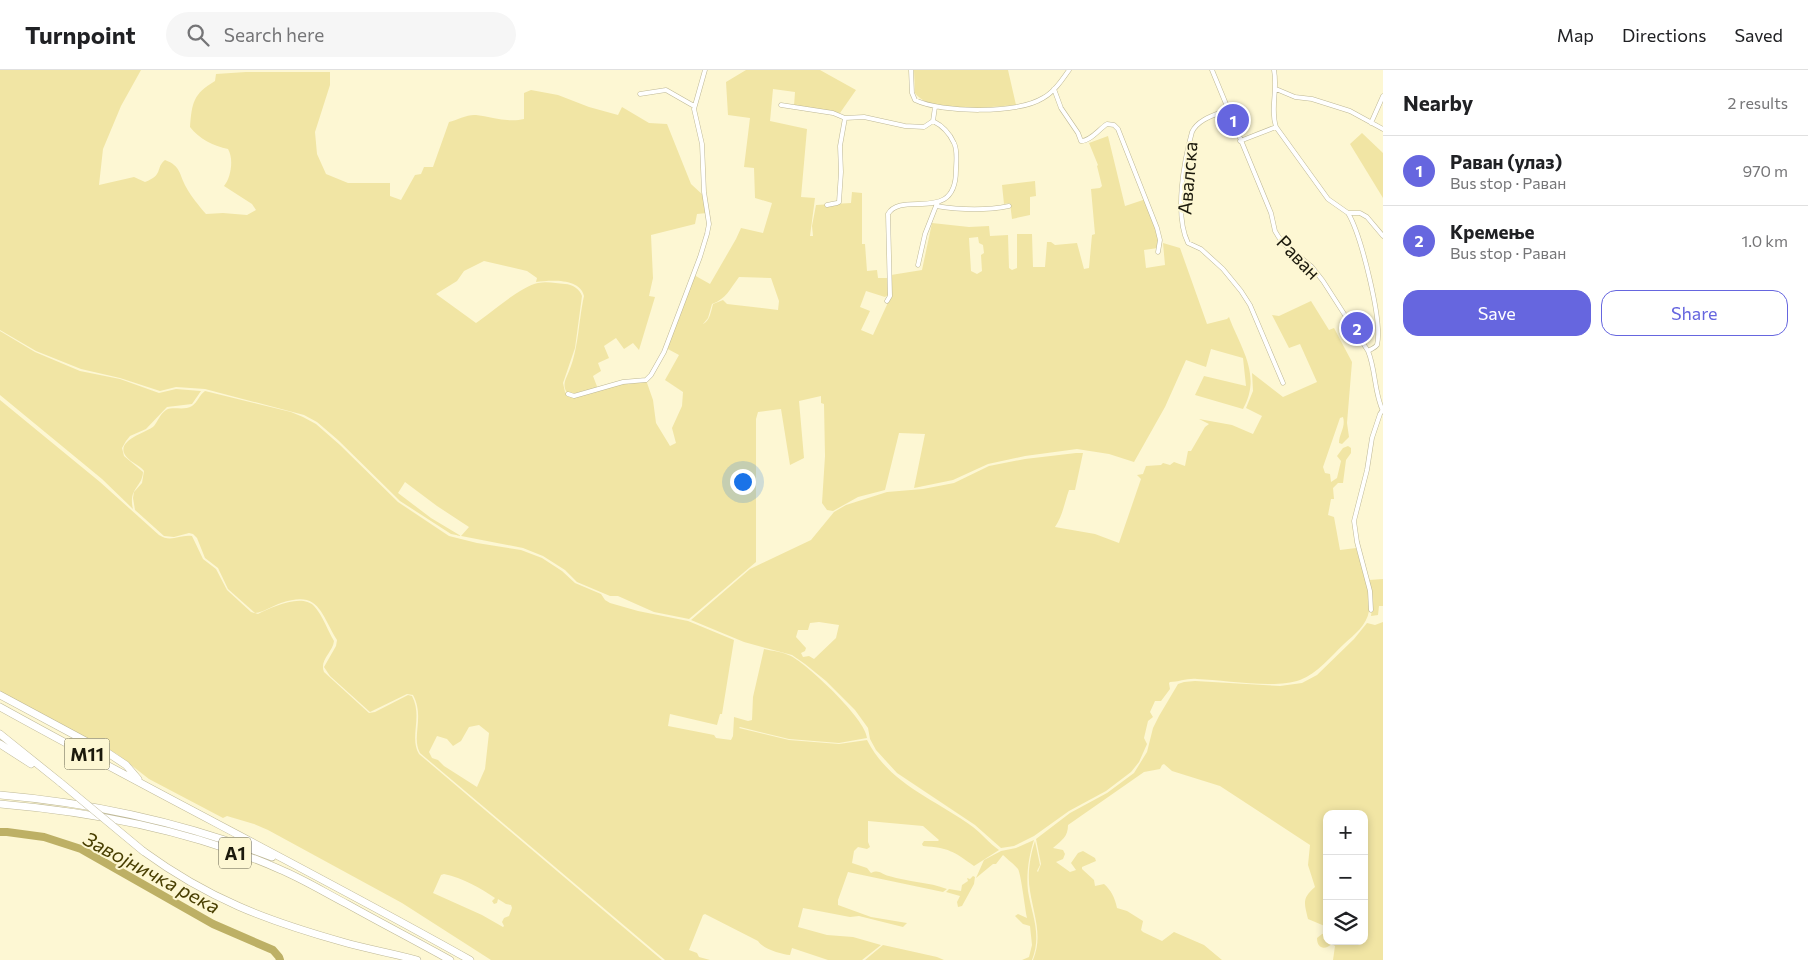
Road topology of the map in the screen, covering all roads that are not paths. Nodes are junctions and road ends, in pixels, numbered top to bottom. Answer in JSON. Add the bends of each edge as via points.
{"nodes":[{"id":1,"x":705,"y":70,"type":"edge"},
{"id":2,"x":911,"y":70,"type":"edge"},
{"id":3,"x":1069,"y":70,"type":"edge"},
{"id":4,"x":1212,"y":70,"type":"edge"},
{"id":5,"x":1274,"y":70,"type":"edge"},
{"id":6,"x":1054,"y":89,"type":"junction"},
{"id":7,"x":1276,"y":90,"type":"junction"},
{"id":8,"x":640,"y":94,"type":"dead end"},
{"id":9,"x":1383,"y":96,"type":"edge"},
{"id":10,"x":781,"y":105,"type":"dead end"},
{"id":11,"x":694,"y":106,"type":"junction"},
{"id":12,"x":935,"y":107,"type":"junction"},
{"id":13,"x":1378,"y":108,"type":"junction"},
{"id":14,"x":1227,"y":110,"type":"junction"},
{"id":15,"x":1383,"y":110,"type":"edge"},
{"id":16,"x":846,"y":118,"type":"junction"},
{"id":17,"x":934,"y":122,"type":"junction"},
{"id":18,"x":1371,"y":123,"type":"junction"},
{"id":19,"x":1276,"y":127,"type":"junction"},
{"id":20,"x":1383,"y":129,"type":"edge"},
{"id":21,"x":1240,"y":141,"type":"junction"},
{"id":22,"x":937,"y":204,"type":"junction"},
{"id":23,"x":827,"y":205,"type":"dead end"},
{"id":24,"x":1009,"y":206,"type":"dead end"},
{"id":25,"x":1348,"y":213,"type":"junction"},
{"id":26,"x":1383,"y":236,"type":"edge"},
{"id":27,"x":1158,"y":252,"type":"dead end"},
{"id":28,"x":918,"y":266,"type":"dead end"},
{"id":29,"x":887,"y":301,"type":"dead end"},
{"id":30,"x":1368,"y":351,"type":"junction"},
{"id":31,"x":1283,"y":383,"type":"dead end"},
{"id":32,"x":568,"y":394,"type":"dead end"},
{"id":33,"x":1383,"y":411,"type":"edge"},
{"id":34,"x":1371,"y":610,"type":"dead end"},
{"id":35,"x":0,"y":695,"type":"edge"},
{"id":36,"x":0,"y":707,"type":"edge"},
{"id":37,"x":0,"y":734,"type":"edge"},
{"id":38,"x":0,"y":744,"type":"edge"},
{"id":39,"x":50,"y":774,"type":"junction"},
{"id":40,"x":142,"y":783,"type":"junction"},
{"id":41,"x":0,"y":795,"type":"edge"},
{"id":42,"x":0,"y":804,"type":"edge"},
{"id":43,"x":297,"y":867,"type":"junction"},
{"id":44,"x":417,"y":960,"type":"edge"},
{"id":45,"x":450,"y":960,"type":"edge"},
{"id":46,"x":470,"y":960,"type":"edge"}],
"edges":[{"from":1,"to":11,"type":"street"},
{"from":2,"to":12,"type":"street","via":[[913,98]]},
{"from":3,"to":6,"type":"street"},
{"from":4,"to":14,"type":"street","name":"Раван"},
{"from":5,"to":7,"type":"street"},
{"from":6,"to":12,"type":"street","via":[[1043,98],[1017,107],[985,110]]},
{"from":6,"to":27,"type":"street","via":[[1061,108],[1081,141],[1106,124],[1118,129],[1157,228]]},
{"from":7,"to":18,"type":"street","via":[[1328,103]]},
{"from":7,"to":19,"type":"street","via":[[1272,115]]},
{"from":8,"to":11,"type":"street","via":[[666,90]]},
{"from":9,"to":13,"type":"street"},
{"from":10,"to":16,"type":"street"},
{"from":11,"to":32,"type":"street","via":[[702,144],[709,224],[706,241],[664,352],[646,380],[623,382],[574,396]]},
{"from":12,"to":17,"type":"street"},
{"from":13,"to":15,"type":"street"},
{"from":13,"to":18,"type":"street"},
{"from":14,"to":21,"type":"street","name":"Раван"},
{"from":14,"to":31,"type":"street","name":"Авалска","via":[[1200,122],[1192,132],[1183,181],[1185,238],[1223,269],[1242,290]]},
{"from":16,"to":17,"type":"street","via":[[864,117],[924,127]]},
{"from":16,"to":23,"type":"street","via":[[840,146],[839,202]]},
{"from":17,"to":22,"type":"street","via":[[946,131],[956,153],[954,187]]},
{"from":18,"to":20,"type":"street"},
{"from":19,"to":21,"type":"street"},
{"from":19,"to":25,"type":"street","via":[[1328,199]]},
{"from":21,"to":30,"type":"street","name":"Раван","via":[[1271,213],[1275,231],[1283,243],[1324,281]]},
{"from":22,"to":24,"type":"street","via":[[957,210]]},
{"from":22,"to":28,"type":"street","via":[[925,234]]},
{"from":22,"to":29,"type":"street","via":[[896,207],[888,214],[890,296]]},
{"from":25,"to":26,"type":"street","via":[[1367,217]]},
{"from":25,"to":30,"type":"street","via":[[1360,236],[1380,308],[1379,340],[1377,346]]},
{"from":30,"to":33,"type":"street","name":"Раван"},
{"from":33,"to":34,"type":"street","name":"Раван","via":[[1372,438],[1354,521],[1370,590]]},
{"from":35,"to":40,"type":"highway","via":[[108,753],[126,765]]},
{"from":36,"to":40,"type":"highway","number":"M11"},
{"from":37,"to":39,"type":"highway","number":"M11"},
{"from":38,"to":39,"type":"highway"},
{"from":39,"to":44,"type":"highway","bridge":true,"via":[[143,851],[183,879],[236,907],[304,931]]},
{"from":40,"to":43,"type":"highway"},
{"from":41,"to":43,"type":"highway","number":"A1","via":[[76,804],[148,819],[219,838]]},
{"from":42,"to":45,"type":"highway","number":"A1","via":[[117,820],[245,856],[301,880]]},
{"from":43,"to":46,"type":"highway","number":"A1"}]}
